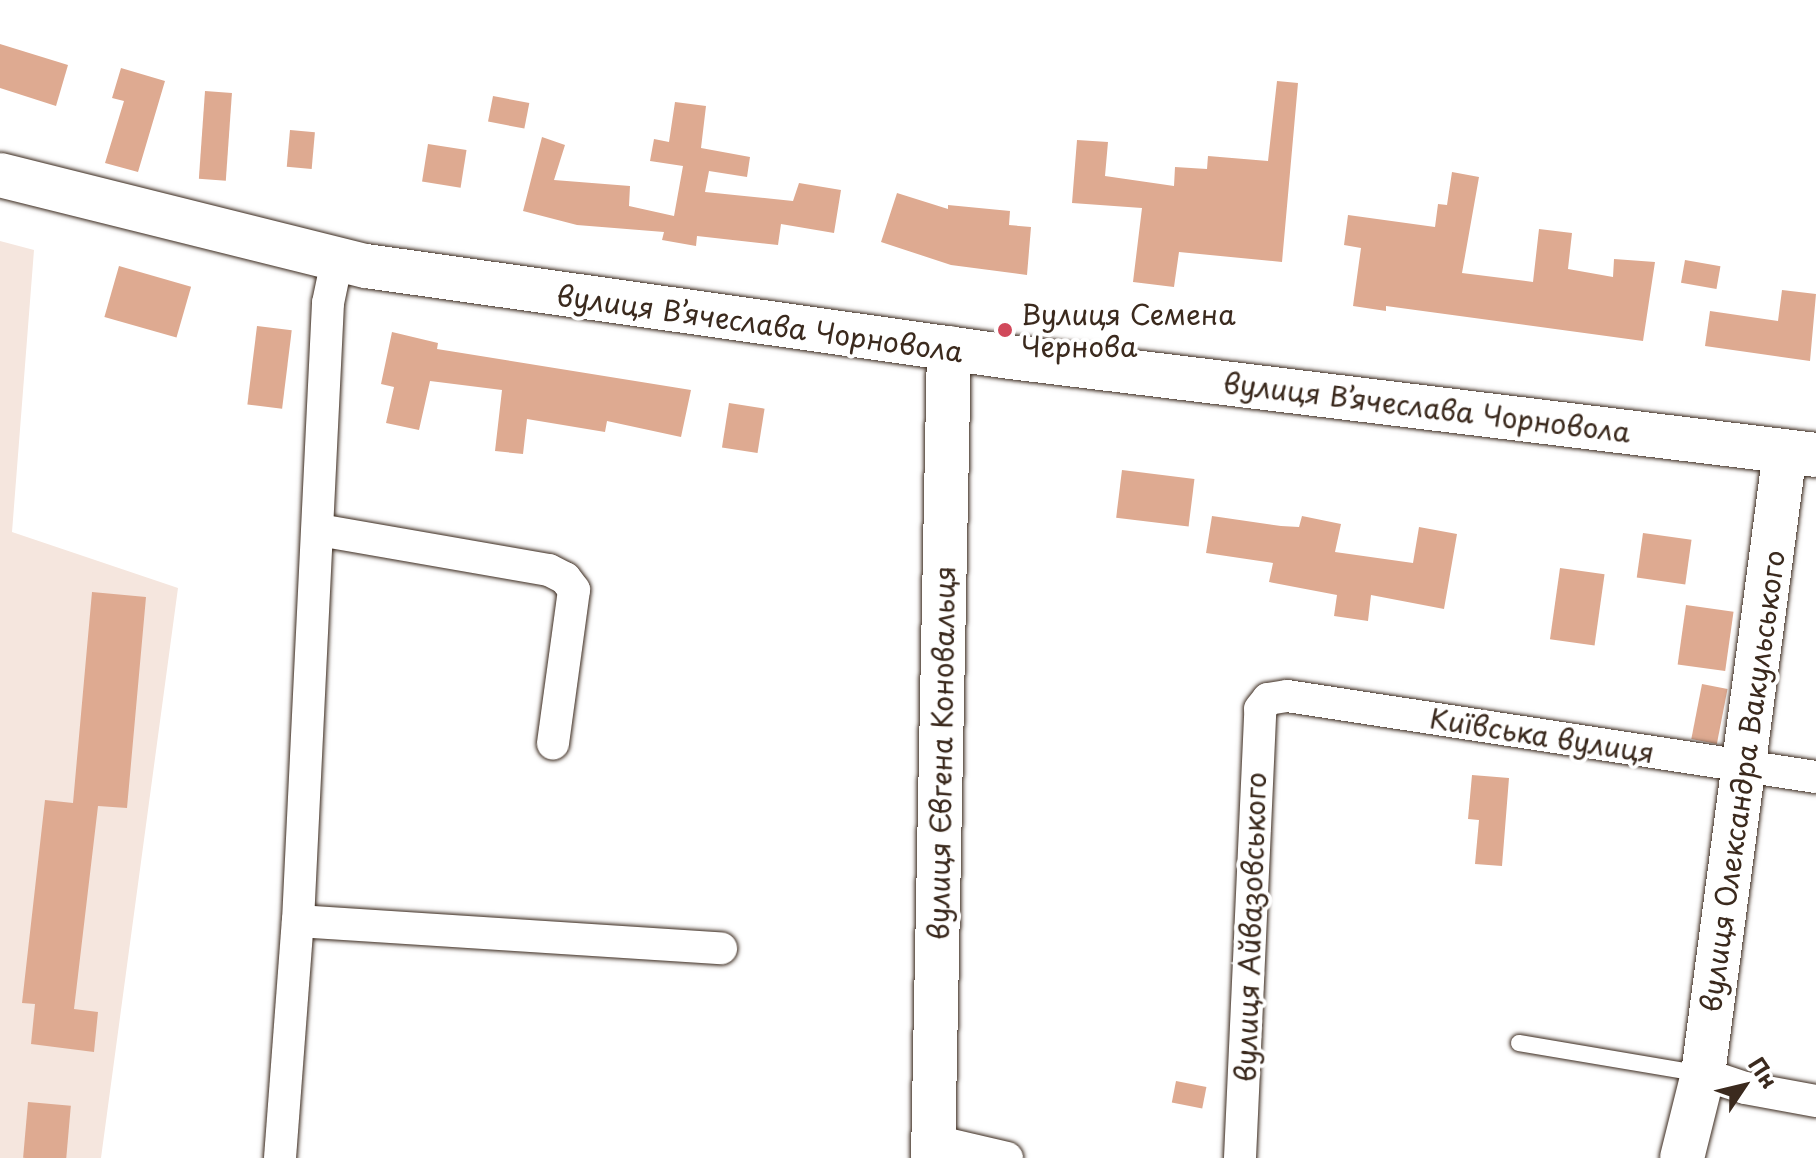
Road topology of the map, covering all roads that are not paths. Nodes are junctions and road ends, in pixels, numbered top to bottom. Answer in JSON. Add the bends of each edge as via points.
{"nodes":[{"id":1,"x":0,"y":175,"type":"edge"},
{"id":2,"x":337,"y":260,"type":"junction"},
{"id":3,"x":949,"y":348,"type":"junction"},
{"id":4,"x":1801,"y":453,"type":"edge"},
{"id":5,"x":319,"y":530,"type":"junction"},
{"id":6,"x":1268,"y":699,"type":"joint"},
{"id":7,"x":553,"y":744,"type":"dead end"},
{"id":8,"x":1746,"y":766,"type":"junction"},
{"id":9,"x":1816,"y":777,"type":"edge"},
{"id":10,"x":298,"y":921,"type":"junction"},
{"id":11,"x":721,"y":948,"type":"dead end"},
{"id":12,"x":1519,"y":1043,"type":"dead end"},
{"id":13,"x":1703,"y":1074,"type":"junction"},
{"id":14,"x":1816,"y":1101,"type":"edge"},
{"id":15,"x":934,"y":1150,"type":"edge"},
{"id":16,"x":280,"y":1158,"type":"edge"},
{"id":17,"x":1007,"y":1158,"type":"edge"},
{"id":18,"x":1240,"y":1158,"type":"edge"},
{"id":19,"x":1682,"y":1158,"type":"edge"}],
"edges":[{"from":1,"to":2,"type":"street","name":"вулиця Вʼячеслава Чорновола"},
{"from":2,"to":3,"type":"street","name":"вулиця Вʼячеслава Чорновола"},
{"from":2,"to":5,"type":"street","via":[[328,303]]},
{"from":3,"to":4,"type":"street","name":"вулиця Вʼячеслава Чорновола"},
{"from":3,"to":15,"type":"street","name":"вулиця Євгена Коновальця"},
{"from":4,"to":8,"type":"street","name":"вулиця Олександра Вакульського"},
{"from":5,"to":7,"type":"street","via":[[565,578],[574,590]]},
{"from":5,"to":10,"type":"street"},
{"from":6,"to":8,"type":"street","name":"Київська вулиця","via":[[1287,696]]},
{"from":6,"to":18,"type":"street","name":"вулиця Айвазовського","via":[[1260,709]]},
{"from":8,"to":9,"type":"street","name":"Київська вулиця"},
{"from":8,"to":13,"type":"street","name":"вулиця Олександра Вакульського"},
{"from":10,"to":11,"type":"street"},
{"from":10,"to":16,"type":"street"},
{"from":12,"to":13,"type":"lane"},
{"from":13,"to":14,"type":"street"},
{"from":13,"to":19,"type":"street","name":"вулиця Олександра Вакульського"},
{"from":15,"to":17,"type":"street"}]}
